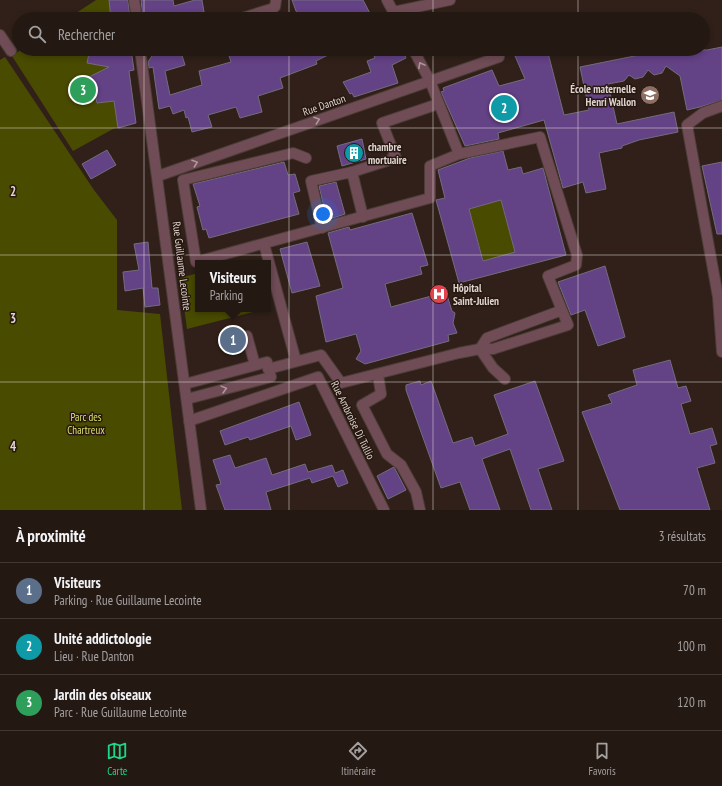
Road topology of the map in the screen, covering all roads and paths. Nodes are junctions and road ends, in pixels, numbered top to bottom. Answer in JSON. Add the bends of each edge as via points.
{"nodes":[{"id":1,"x":134,"y":0,"type":"edge"},
{"id":2,"x":276,"y":0,"type":"edge"},
{"id":3,"x":387,"y":0,"type":"edge"},
{"id":4,"x":450,"y":0,"type":"edge"},
{"id":5,"x":136,"y":12,"type":"edge"},
{"id":6,"x":264,"y":12,"type":"edge"},
{"id":7,"x":393,"y":12,"type":"edge"},
{"id":8,"x":406,"y":12,"type":"edge"},
{"id":9,"x":0,"y":35,"type":"edge"},
{"id":10,"x":11,"y":50,"type":"dead end"},
{"id":11,"x":141,"y":56,"type":"edge"},
{"id":12,"x":417,"y":56,"type":"edge"},
{"id":13,"x":499,"y":57,"type":"dead end"},
{"id":14,"x":430,"y":81,"type":"junction"},
{"id":15,"x":438,"y":104,"type":"junction"},
{"id":16,"x":722,"y":106,"type":"edge"},
{"id":17,"x":459,"y":154,"type":"junction"},
{"id":18,"x":306,"y":158,"type":"dead end"},
{"id":19,"x":352,"y":172,"type":"junction"},
{"id":20,"x":158,"y":176,"type":"junction"},
{"id":21,"x":363,"y":217,"type":"junction"},
{"id":22,"x":322,"y":228,"type":"junction"},
{"id":23,"x":264,"y":244,"type":"junction"},
{"id":24,"x":196,"y":260,"type":"edge"},
{"id":25,"x":204,"y":260,"type":"edge"},
{"id":26,"x":268,"y":260,"type":"edge"},
{"id":27,"x":271,"y":270,"type":"edge"},
{"id":28,"x":557,"y":312,"type":"dead end"},
{"id":29,"x":247,"y":336,"type":"dead end"},
{"id":30,"x":480,"y":349,"type":"junction"},
{"id":31,"x":722,"y":352,"type":"edge"},
{"id":32,"x":296,"y":361,"type":"junction"},
{"id":33,"x":254,"y":365,"type":"junction"},
{"id":34,"x":268,"y":368,"type":"junction"},
{"id":35,"x":378,"y":374,"type":"junction"},
{"id":36,"x":505,"y":379,"type":"dead end"},
{"id":37,"x":185,"y":384,"type":"junction"},
{"id":38,"x":187,"y":399,"type":"junction"},
{"id":39,"x":190,"y":421,"type":"junction"},
{"id":40,"x":201,"y":510,"type":"edge"},
{"id":41,"x":384,"y":510,"type":"edge"},
{"id":42,"x":420,"y":510,"type":"edge"}],
"edges":[{"from":1,"to":5,"type":"street"},
{"from":2,"to":6,"type":"street","via":[[275,7]]},
{"from":3,"to":7,"type":"street"},
{"from":4,"to":8,"type":"street"},
{"from":9,"to":10,"type":"street"},
{"from":11,"to":20,"type":"street","name":"Rue Guillaume Lecointe"},
{"from":14,"to":12,"type":"street","one_way":true},
{"from":13,"to":14,"type":"street","name":"Rue Danton"},
{"from":14,"to":15,"type":"street"},
{"from":20,"to":14,"type":"street","name":"Rue Danton","one_way":true},
{"from":15,"to":17,"type":"street"},
{"from":15,"to":19,"type":"street","via":[[382,123],[396,158]]},
{"from":16,"to":31,"type":"street","via":[[703,113],[686,125],[718,298]]},
{"from":17,"to":21,"type":"street","via":[[430,166],[430,198]]},
{"from":17,"to":30,"type":"street","via":[[540,137],[577,255],[576,265],[548,276],[568,325],[493,349]]},
{"from":18,"to":24,"type":"street","via":[[293,153],[183,180]]},
{"from":19,"to":21,"type":"street"},
{"from":19,"to":22,"type":"street","via":[[311,181]]},
{"from":20,"to":37,"type":"street","name":"Rue Guillaume Lecointe"},
{"from":21,"to":22,"type":"street"},
{"from":22,"to":23,"type":"street"},
{"from":23,"to":25,"type":"street"},
{"from":23,"to":26,"type":"street"},
{"from":27,"to":32,"type":"street"},
{"from":28,"to":30,"type":"street","via":[[487,338]]},
{"from":29,"to":33,"type":"street"},
{"from":30,"to":35,"type":"street"},
{"from":30,"to":36,"type":"street","via":[[493,368]]},
{"from":32,"to":34,"type":"street"},
{"from":32,"to":35,"type":"street","via":[[321,355],[341,384]]},
{"from":33,"to":34,"type":"street","via":[[267,362]]},
{"from":33,"to":37,"type":"street"},
{"from":38,"to":34,"type":"street","one_way":true,"via":[[271,377]]},
{"from":35,"to":42,"type":"street","via":[[381,394],[362,405],[387,454],[401,465],[416,492]]},
{"from":37,"to":38,"type":"street","name":"Rue Guillaume Lecointe"},
{"from":38,"to":39,"type":"street","name":"Rue Guillaume Lecointe"},
{"from":39,"to":40,"type":"street","name":"Rue Guillaume Lecointe"},
{"from":39,"to":41,"type":"street","name":"Rue Ambroise Di Tullio","via":[[318,377]]}]}
